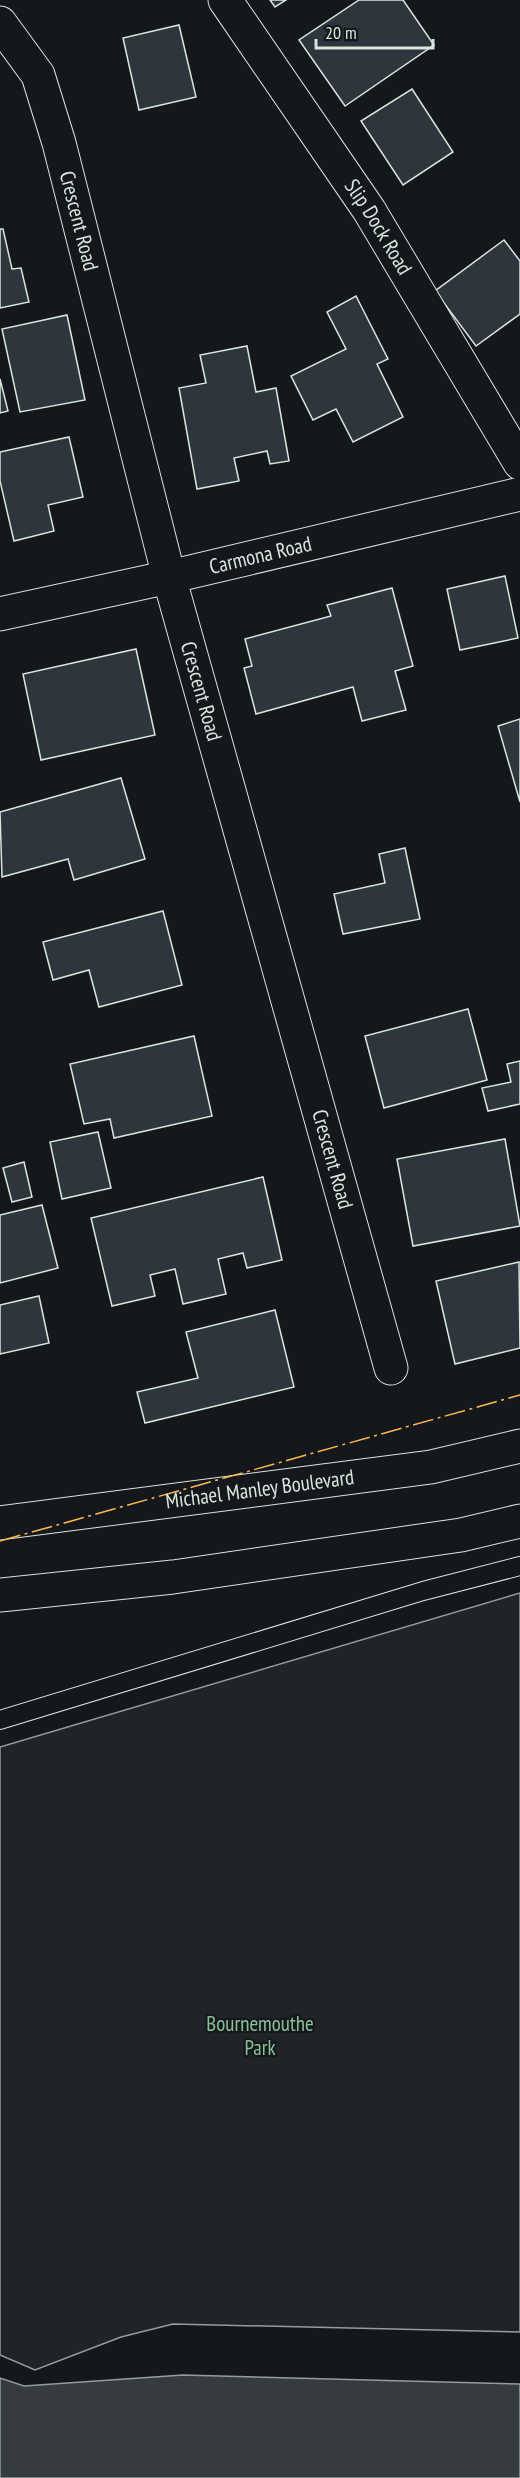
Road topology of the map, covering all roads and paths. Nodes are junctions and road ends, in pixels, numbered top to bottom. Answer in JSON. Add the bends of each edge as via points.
{"nodes":[{"id":1,"x":225,"y":0,"type":"edge"},
{"id":2,"x":0,"y":23,"type":"edge"},
{"id":3,"x":520,"y":463,"type":"edge"},
{"id":4,"x":520,"y":494,"type":"edge"},
{"id":5,"x":169,"y":577,"type":"junction"},
{"id":6,"x":0,"y":614,"type":"edge"},
{"id":7,"x":391,"y":1368,"type":"dead end"},
{"id":8,"x":520,"y":1446,"type":"edge"},
{"id":9,"x":520,"y":1521,"type":"edge"},
{"id":10,"x":0,"y":1523,"type":"edge"},
{"id":11,"x":520,"y":1566,"type":"edge"},
{"id":12,"x":0,"y":1594,"type":"edge"},
{"id":13,"x":0,"y":1720,"type":"edge"}],
"edges":[{"from":1,"to":3,"type":"main road","name":"Slip Dock Road","via":[[369,210]]},
{"from":2,"to":5,"type":"main road","name":"Crescent Road","via":[[38,75],[59,143]]},
{"from":4,"to":5,"type":"main road","name":"Carmona Road"},
{"from":5,"to":6,"type":"main road","name":"Carmona Road"},
{"from":5,"to":7,"type":"main road","name":"Crescent Road"},
{"from":8,"to":10,"type":"main road","name":"Michael Manley Boulevard","via":[[431,1467]]},
{"from":9,"to":12,"type":"main road","via":[[461,1535],[173,1577]]},
{"from":11,"to":13,"type":"lane","via":[[423,1591]]}]}
